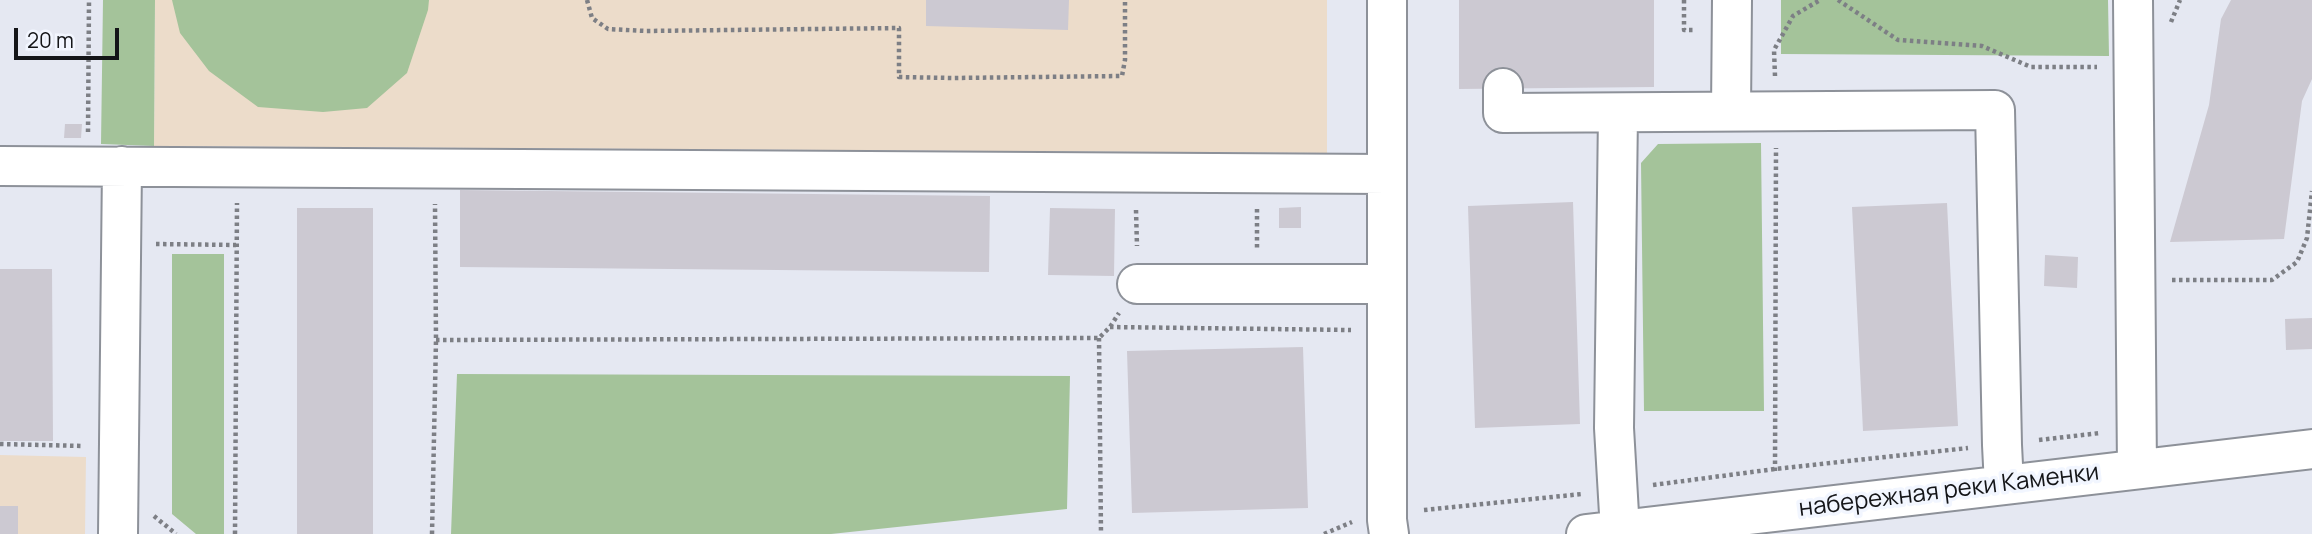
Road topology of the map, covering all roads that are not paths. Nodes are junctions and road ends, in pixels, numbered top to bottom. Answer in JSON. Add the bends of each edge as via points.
{"nodes":[{"id":1,"x":1387,"y":0,"type":"edge"},
{"id":2,"x":1732,"y":0,"type":"edge"},
{"id":3,"x":2133,"y":0,"type":"edge"},
{"id":4,"x":1503,"y":88,"type":"dead end"},
{"id":5,"x":1731,"y":111,"type":"junction"},
{"id":6,"x":1618,"y":113,"type":"junction"},
{"id":7,"x":0,"y":166,"type":"edge"},
{"id":8,"x":105,"y":167,"type":"junction"},
{"id":9,"x":1387,"y":174,"type":"junction"},
{"id":10,"x":1137,"y":284,"type":"road end"},
{"id":11,"x":1387,"y":284,"type":"junction"},
{"id":12,"x":2312,"y":449,"type":"edge"},
{"id":13,"x":2137,"y":469,"type":"junction"},
{"id":14,"x":2004,"y":485,"type":"junction"},
{"id":15,"x":1401,"y":523,"type":"edge"},
{"id":16,"x":1603,"y":532,"type":"edge"},
{"id":17,"x":118,"y":534,"type":"edge"}],
"edges":[{"from":1,"to":9,"type":"street"},
{"from":2,"to":5,"type":"street"},
{"from":3,"to":13,"type":"street"},
{"from":4,"to":6,"type":"street","via":[[1503,113]]},
{"from":5,"to":6,"type":"street"},
{"from":5,"to":14,"type":"street","via":[[1995,110]]},
{"from":6,"to":16,"type":"street","via":[[1616,490]]},
{"from":7,"to":8,"type":"street"},
{"from":8,"to":9,"type":"street"},
{"from":8,"to":17,"type":"street","via":[[121,244]]},
{"from":9,"to":11,"type":"street"},
{"from":10,"to":11,"type":"street"},
{"from":11,"to":15,"type":"street","via":[[1388,520]]},
{"from":12,"to":13,"type":"street","name":"набережная реки Каменки"},
{"from":13,"to":14,"type":"street","name":"набережная реки Каменки"},
{"from":14,"to":16,"type":"street","name":"набережная реки Каменки"}]}
